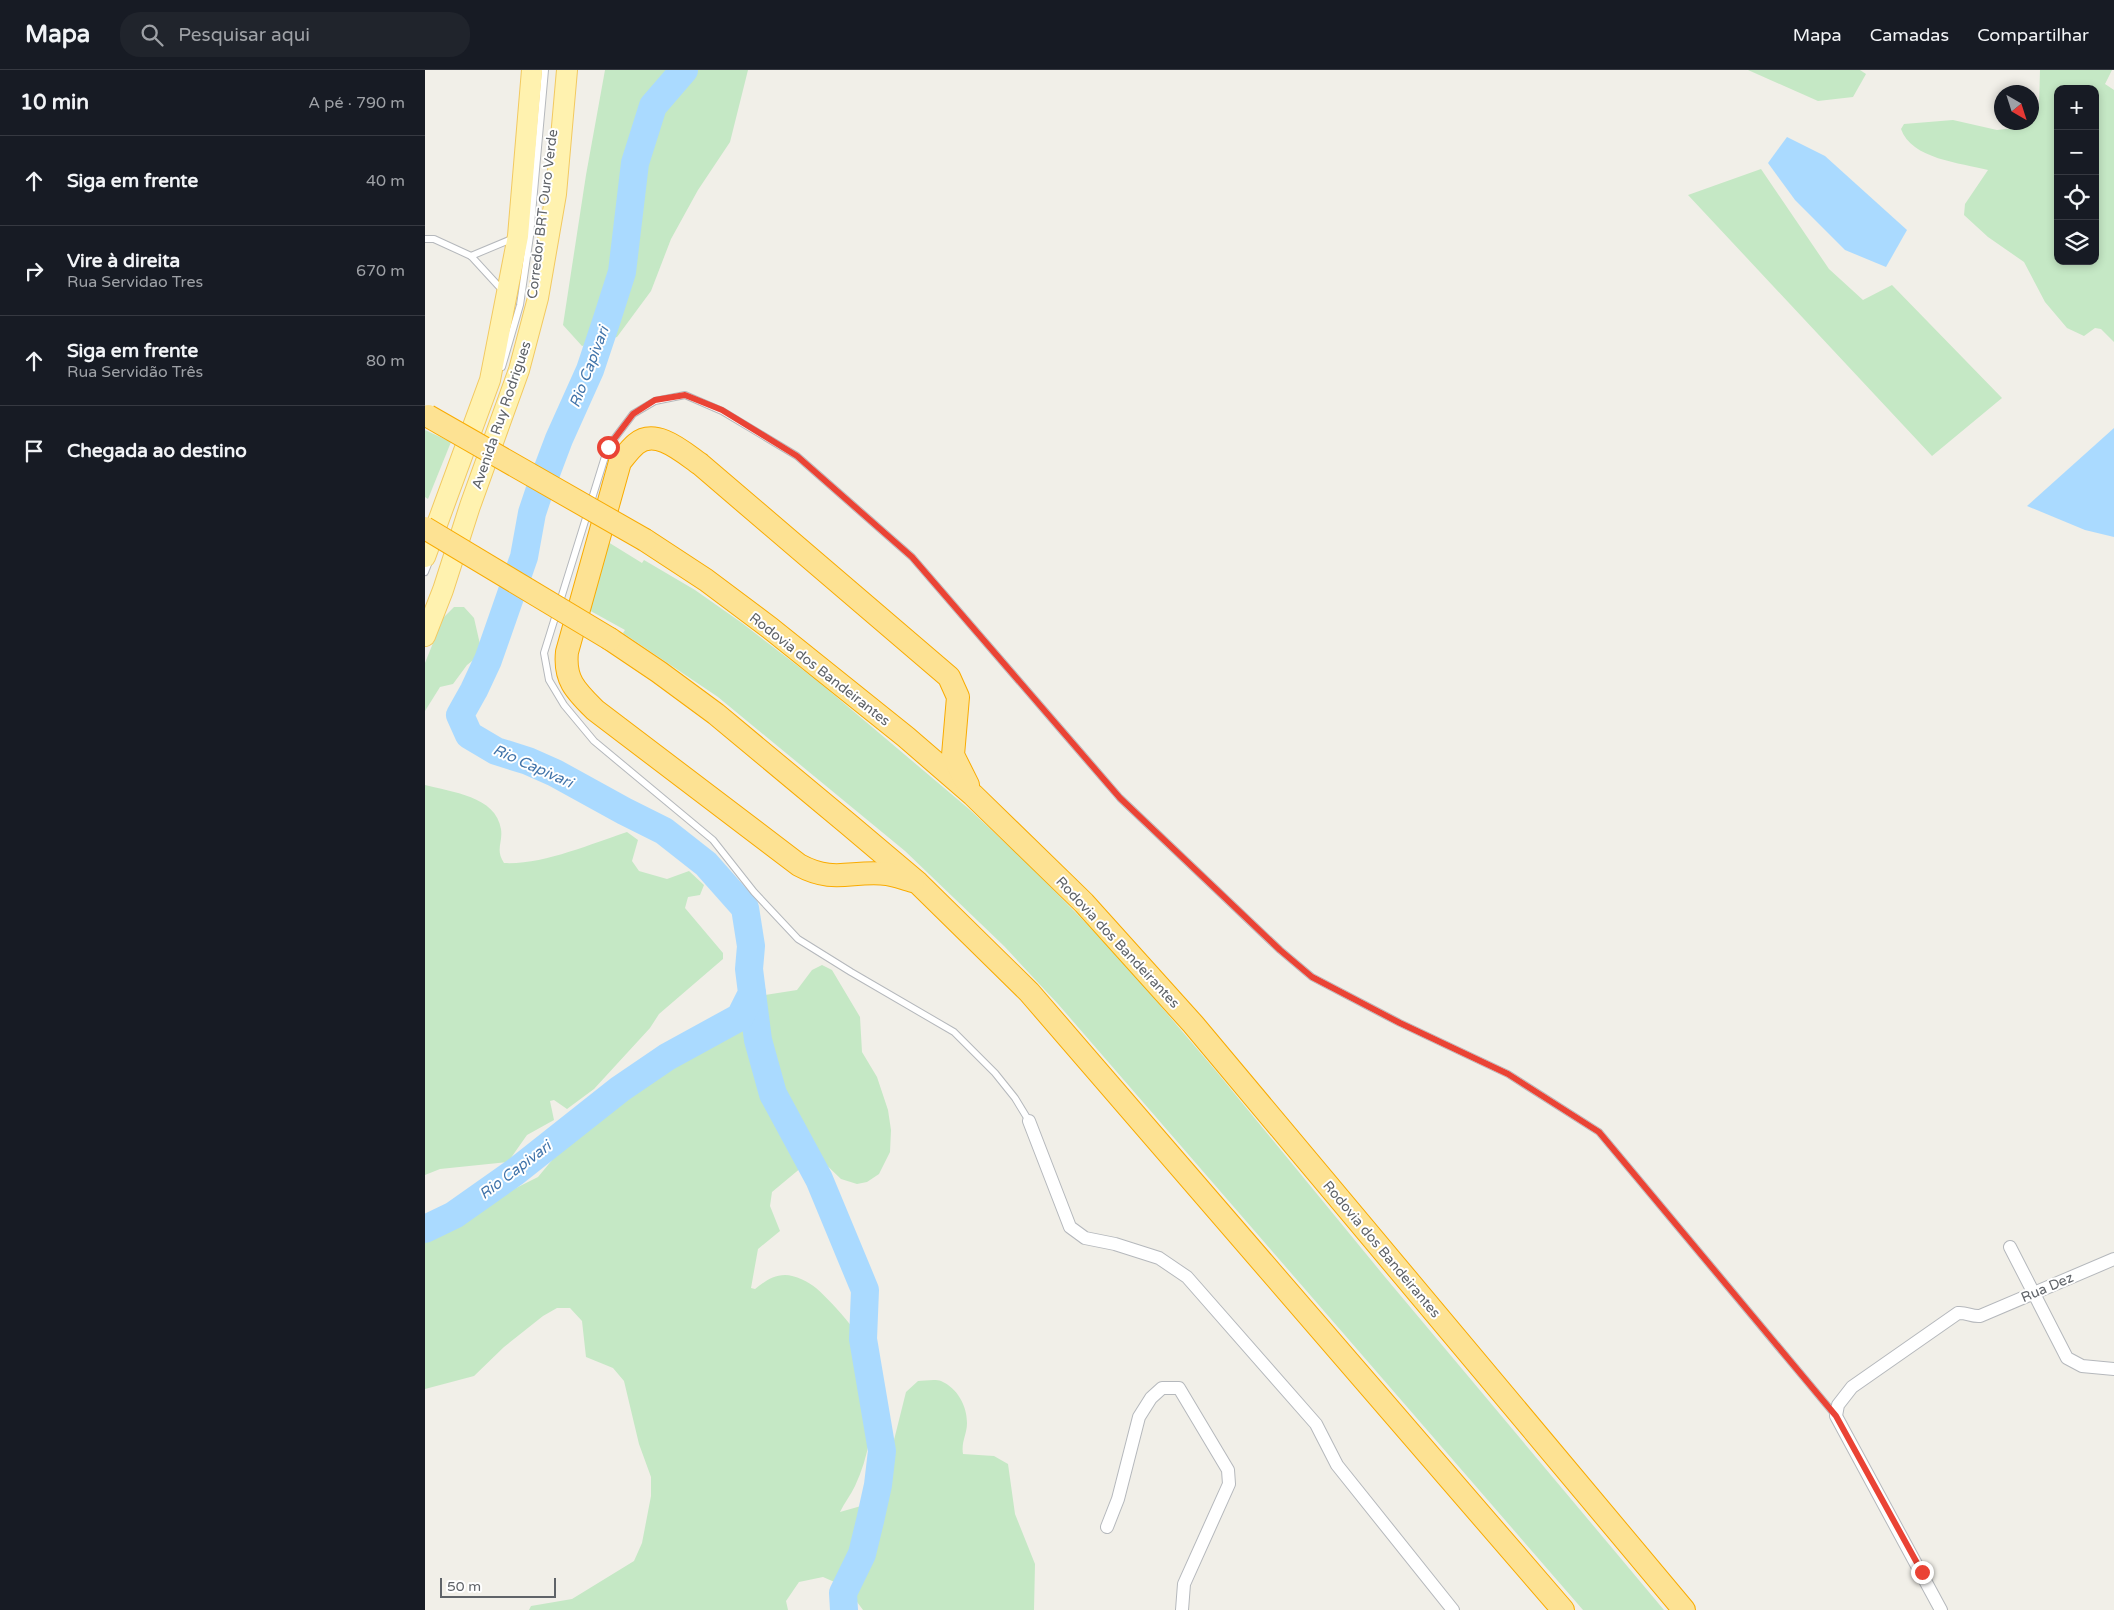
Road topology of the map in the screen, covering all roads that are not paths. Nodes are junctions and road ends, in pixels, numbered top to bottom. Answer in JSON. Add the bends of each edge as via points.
{"nodes":[{"id":1,"x":532,"y":70,"type":"edge"},
{"id":2,"x":545,"y":70,"type":"edge"},
{"id":3,"x":559,"y":70,"type":"edge"},
{"id":4,"x":567,"y":70,"type":"edge"},
{"id":5,"x":557,"y":90,"type":"dead end"},
{"id":6,"x":544,"y":217,"type":"dead end"},
{"id":7,"x":518,"y":236,"type":"junction"},
{"id":8,"x":425,"y":239,"type":"edge"},
{"id":9,"x":471,"y":256,"type":"junction"},
{"id":10,"x":506,"y":295,"type":"junction"},
{"id":11,"x":500,"y":375,"type":"dead end"},
{"id":12,"x":427,"y":416,"type":"edge"},
{"id":13,"x":484,"y":419,"type":"dead end"},
{"id":14,"x":425,"y":528,"type":"edge"},
{"id":15,"x":448,"y":547,"type":"dead end"},
{"id":16,"x":425,"y":557,"type":"edge"},
{"id":17,"x":425,"y":572,"type":"edge"},
{"id":18,"x":425,"y":636,"type":"edge"},
{"id":19,"x":973,"y":795,"type":"junction"},
{"id":20,"x":918,"y":883,"type":"junction"},
{"id":21,"x":1029,"y":1121,"type":"joint"},
{"id":22,"x":2010,"y":1246,"type":"dead end"},
{"id":23,"x":2114,"y":1259,"type":"edge"},
{"id":24,"x":2033,"y":1293,"type":"junction"},
{"id":25,"x":2114,"y":1369,"type":"edge"},
{"id":26,"x":1836,"y":1416,"type":"junction"},
{"id":27,"x":1107,"y":1527,"type":"dead end"},
{"id":28,"x":1182,"y":1610,"type":"edge"},
{"id":29,"x":1453,"y":1610,"type":"edge"},
{"id":30,"x":1563,"y":1610,"type":"edge"},
{"id":31,"x":1684,"y":1610,"type":"edge"},
{"id":32,"x":1941,"y":1610,"type":"edge"}],
"edges":[{"from":1,"to":7,"type":"main road","name":"Avenida Ruy Rodrigues"},
{"from":2,"to":11,"type":"lane","name":"Corredor BRT Ouro Verde","via":[[531,236],[519,305]]},
{"from":3,"to":5,"type":"lane"},
{"from":4,"to":18,"type":"main road","name":"Avenida Ruy Rodrigues","via":[[556,194],[538,298],[519,370]]},
{"from":6,"to":15,"type":"lane","name":"Corredor BRT Ouro Verde","via":[[531,305],[521,340]]},
{"from":7,"to":9,"type":"lane"},
{"from":7,"to":10,"type":"main road","name":"Avenida Ruy Rodrigues"},
{"from":8,"to":9,"type":"lane","via":[[434,239]]},
{"from":9,"to":10,"type":"lane"},
{"from":10,"to":16,"type":"main road","name":"Avenida Ruy Rodrigues","via":[[490,380]]},
{"from":12,"to":19,"type":"highway","name":"Rodovia dos Bandeirantes","bridge":true,"via":[[645,540],[706,580],[831,676]]},
{"from":13,"to":17,"type":"lane"},
{"from":14,"to":20,"type":"highway","bridge":true,"via":[[659,672],[716,714]]},
{"from":19,"to":20,"type":"highway","via":[[953,755],[958,696],[949,677],[700,464],[664,442],[651,438],[637,443],[620,462],[567,652],[566,666],[577,692],[595,710],[799,865],[830,876],[889,874]]},
{"from":19,"to":31,"type":"highway","name":"Rodovia dos Bandeirantes","via":[[1084,903],[1193,1024]]},
{"from":20,"to":30,"type":"highway","via":[[1029,992]]},
{"from":21,"to":26,"type":"lane","via":[[995,1073],[953,1032],[798,938],[754,892],[713,840],[594,741],[564,705],[549,680],[544,653],[608,447],[633,414],[655,400],[685,395],[722,410],[797,456],[912,557],[1120,798],[1312,977],[1508,1074],[1599,1132]]},
{"from":21,"to":29,"type":"street","via":[[1070,1227],[1085,1238],[1159,1258],[1187,1277],[1316,1424],[1337,1465]]},
{"from":22,"to":24,"type":"street"},
{"from":23,"to":24,"type":"street","name":"Rua Dez"},
{"from":24,"to":25,"type":"street","via":[[2067,1358],[2082,1366]]},
{"from":24,"to":26,"type":"street","name":"Rua Dez","via":[[1980,1316],[1958,1313],[1852,1387],[1838,1405]]},
{"from":26,"to":32,"type":"street"},
{"from":27,"to":28,"type":"street","via":[[1118,1499],[1139,1417],[1162,1388],[1179,1388],[1228,1470],[1229,1484],[1184,1584]]}]}
